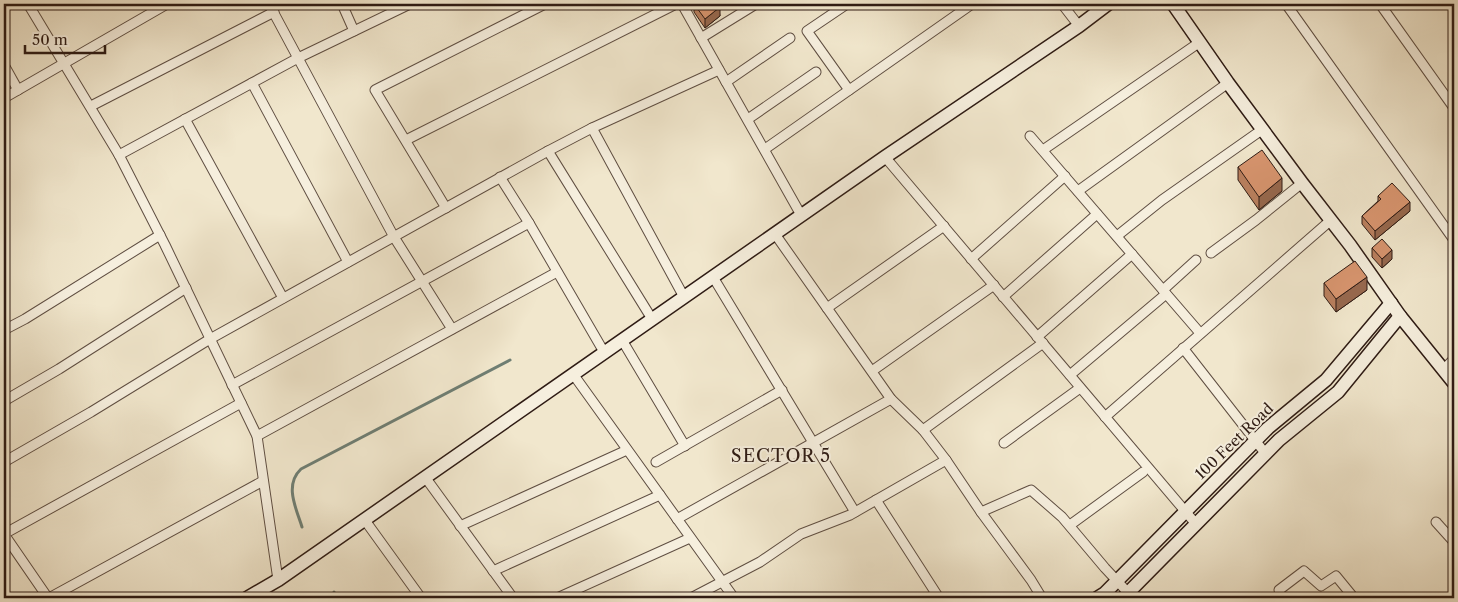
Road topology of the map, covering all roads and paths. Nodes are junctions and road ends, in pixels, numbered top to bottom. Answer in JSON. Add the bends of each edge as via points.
{"nodes":[{"id":1,"x":28,"y":4,"type":"edge"},
{"id":2,"x":167,"y":4,"type":"edge"},
{"id":3,"x":269,"y":4,"type":"edge"},
{"id":4,"x":342,"y":4,"type":"edge"},
{"id":5,"x":410,"y":4,"type":"edge"},
{"id":6,"x":544,"y":4,"type":"edge"},
{"id":7,"x":676,"y":4,"type":"edge"},
{"id":8,"x":682,"y":4,"type":"edge"},
{"id":9,"x":756,"y":4,"type":"edge"},
{"id":10,"x":846,"y":4,"type":"edge"},
{"id":11,"x":972,"y":4,"type":"edge"},
{"id":12,"x":1062,"y":4,"type":"edge"},
{"id":13,"x":1108,"y":4,"type":"edge"},
{"id":14,"x":1174,"y":4,"type":"edge"},
{"id":15,"x":1286,"y":4,"type":"edge"},
{"id":16,"x":1380,"y":4,"type":"edge"},
{"id":17,"x":274,"y":12,"type":"junction"},
{"id":18,"x":1078,"y":26,"type":"junction"},
{"id":19,"x":354,"y":31,"type":"junction"},
{"id":20,"x":702,"y":38,"type":"junction"},
{"id":21,"x":790,"y":38,"type":"dead end"},
{"id":22,"x":1200,"y":42,"type":"junction"},
{"id":23,"x":298,"y":58,"type":"junction"},
{"id":24,"x":64,"y":63,"type":"junction"},
{"id":25,"x":4,"y":65,"type":"edge"},
{"id":26,"x":719,"y":70,"type":"junction"},
{"id":27,"x":816,"y":72,"type":"dead end"},
{"id":28,"x":726,"y":82,"type":"junction"},
{"id":29,"x":252,"y":83,"type":"junction"},
{"id":30,"x":1228,"y":83,"type":"junction"},
{"id":31,"x":18,"y":90,"type":"junction"},
{"id":32,"x":849,"y":90,"type":"junction"},
{"id":33,"x":4,"y":98,"type":"edge"},
{"id":34,"x":91,"y":106,"type":"junction"},
{"id":35,"x":1454,"y":108,"type":"edge"},
{"id":36,"x":185,"y":119,"type":"junction"},
{"id":37,"x":748,"y":119,"type":"junction"},
{"id":38,"x":592,"y":128,"type":"junction"},
{"id":39,"x":1263,"y":130,"type":"junction"},
{"id":40,"x":1030,"y":136,"type":"dead end"},
{"id":41,"x":406,"y":140,"type":"junction"},
{"id":42,"x":765,"y":150,"type":"junction"},
{"id":43,"x":1042,"y":150,"type":"junction"},
{"id":44,"x":548,"y":151,"type":"junction"},
{"id":45,"x":120,"y":155,"type":"junction"},
{"id":46,"x":884,"y":157,"type":"junction"},
{"id":47,"x":1065,"y":176,"type":"junction"},
{"id":48,"x":500,"y":177,"type":"junction"},
{"id":49,"x":1302,"y":183,"type":"junction"},
{"id":50,"x":1078,"y":191,"type":"junction"},
{"id":51,"x":446,"y":208,"type":"junction"},
{"id":52,"x":1098,"y":214,"type":"junction"},
{"id":53,"x":801,"y":215,"type":"junction"},
{"id":54,"x":1331,"y":220,"type":"junction"},
{"id":55,"x":529,"y":222,"type":"junction"},
{"id":56,"x":944,"y":226,"type":"junction"},
{"id":57,"x":774,"y":234,"type":"junction"},
{"id":58,"x":160,"y":235,"type":"junction"},
{"id":59,"x":1117,"y":236,"type":"junction"},
{"id":60,"x":394,"y":237,"type":"junction"},
{"id":61,"x":1454,"y":240,"type":"edge"},
{"id":62,"x":1211,"y":253,"type":"dead end"},
{"id":63,"x":1132,"y":254,"type":"junction"},
{"id":64,"x":971,"y":259,"type":"junction"},
{"id":65,"x":1196,"y":260,"type":"dead end"},
{"id":66,"x":348,"y":262,"type":"junction"},
{"id":67,"x":557,"y":272,"type":"junction"},
{"id":68,"x":713,"y":277,"type":"junction"},
{"id":69,"x":422,"y":281,"type":"junction"},
{"id":70,"x":994,"y":285,"type":"junction"},
{"id":71,"x":186,"y":288,"type":"junction"},
{"id":72,"x":1165,"y":292,"type":"junction"},
{"id":73,"x":684,"y":297,"type":"junction"},
{"id":74,"x":1003,"y":297,"type":"junction"},
{"id":75,"x":283,"y":298,"type":"junction"},
{"id":76,"x":1391,"y":303,"type":"junction"},
{"id":77,"x":827,"y":308,"type":"junction"},
{"id":78,"x":1400,"y":316,"type":"junction"},
{"id":79,"x":652,"y":319,"type":"junction"},
{"id":80,"x":452,"y":329,"type":"junction"},
{"id":81,"x":4,"y":330,"type":"edge"},
{"id":82,"x":1200,"y":333,"type":"junction"},
{"id":83,"x":210,"y":339,"type":"junction"},
{"id":84,"x":622,"y":340,"type":"junction"},
{"id":85,"x":1040,"y":340,"type":"junction"},
{"id":86,"x":1183,"y":348,"type":"junction"},
{"id":87,"x":604,"y":352,"type":"junction"},
{"id":88,"x":1454,"y":359,"type":"edge"},
{"id":89,"x":1444,"y":369,"type":"junction"},
{"id":90,"x":872,"y":371,"type":"junction"},
{"id":91,"x":573,"y":374,"type":"junction"},
{"id":92,"x":1070,"y":375,"type":"junction"},
{"id":93,"x":1454,"y":383,"type":"edge"},
{"id":94,"x":232,"y":385,"type":"junction"},
{"id":95,"x":1080,"y":388,"type":"junction"},
{"id":96,"x":782,"y":390,"type":"junction"},
{"id":97,"x":891,"y":399,"type":"junction"},
{"id":98,"x":4,"y":401,"type":"edge"},
{"id":99,"x":241,"y":402,"type":"junction"},
{"id":100,"x":1105,"y":417,"type":"junction"},
{"id":101,"x":923,"y":430,"type":"junction"},
{"id":102,"x":257,"y":436,"type":"junction"},
{"id":103,"x":1255,"y":440,"type":"junction"},
{"id":104,"x":813,"y":442,"type":"junction"},
{"id":105,"x":1004,"y":443,"type":"dead end"},
{"id":106,"x":685,"y":446,"type":"junction"},
{"id":107,"x":627,"y":450,"type":"junction"},
{"id":108,"x":1265,"y":454,"type":"junction"},
{"id":109,"x":946,"y":460,"type":"junction"},
{"id":110,"x":4,"y":462,"type":"edge"},
{"id":111,"x":656,"y":462,"type":"dead end"},
{"id":112,"x":1143,"y":472,"type":"dead end"},
{"id":113,"x":425,"y":477,"type":"junction"},
{"id":114,"x":263,"y":481,"type":"junction"},
{"id":115,"x":660,"y":495,"type":"junction"},
{"id":116,"x":876,"y":500,"type":"junction"},
{"id":117,"x":855,"y":512,"type":"junction"},
{"id":118,"x":981,"y":512,"type":"junction"},
{"id":119,"x":1185,"y":512,"type":"junction"},
{"id":120,"x":364,"y":519,"type":"junction"},
{"id":121,"x":677,"y":519,"type":"junction"},
{"id":122,"x":1436,"y":522,"type":"dead end"},
{"id":123,"x":1196,"y":524,"type":"junction"},
{"id":124,"x":1070,"y":525,"type":"junction"},
{"id":125,"x":460,"y":526,"type":"junction"},
{"id":126,"x":4,"y":534,"type":"edge"},
{"id":127,"x":690,"y":538,"type":"junction"},
{"id":128,"x":1454,"y":542,"type":"edge"},
{"id":129,"x":493,"y":571,"type":"junction"},
{"id":130,"x":278,"y":580,"type":"junction"},
{"id":131,"x":1117,"y":581,"type":"junction"},
{"id":132,"x":722,"y":582,"type":"junction"},
{"id":133,"x":1279,"y":590,"type":"dead end"},
{"id":134,"x":1128,"y":596,"type":"edge"},
{"id":135,"x":48,"y":598,"type":"edge"},
{"id":136,"x":246,"y":598,"type":"edge"},
{"id":137,"x":421,"y":598,"type":"edge"},
{"id":138,"x":513,"y":598,"type":"edge"},
{"id":139,"x":557,"y":598,"type":"edge"},
{"id":140,"x":691,"y":598,"type":"edge"},
{"id":141,"x":734,"y":598,"type":"edge"},
{"id":142,"x":938,"y":598,"type":"edge"},
{"id":143,"x":1042,"y":598,"type":"edge"},
{"id":144,"x":1097,"y":598,"type":"edge"},
{"id":145,"x":1354,"y":598,"type":"edge"}],
"edges":[{"from":1,"to":24,"type":"street"},
{"from":2,"to":24,"type":"street"},
{"from":3,"to":17,"type":"street"},
{"from":4,"to":19,"type":"street"},
{"from":5,"to":19,"type":"street"},
{"from":6,"to":41,"type":"street","via":[[375,90]]},
{"from":7,"to":41,"type":"street"},
{"from":8,"to":20,"type":"street"},
{"from":9,"to":20,"type":"street"},
{"from":10,"to":32,"type":"street","via":[[807,31]]},
{"from":11,"to":32,"type":"street"},
{"from":12,"to":18,"type":"street"},
{"from":13,"to":18,"type":"street"},
{"from":14,"to":22,"type":"street"},
{"from":15,"to":61,"type":"street"},
{"from":16,"to":35,"type":"street"},
{"from":17,"to":23,"type":"street"},
{"from":17,"to":34,"type":"street"},
{"from":18,"to":46,"type":"street"},
{"from":19,"to":23,"type":"street"},
{"from":20,"to":26,"type":"street"},
{"from":21,"to":28,"type":"street"},
{"from":22,"to":30,"type":"street"},
{"from":22,"to":43,"type":"street"},
{"from":23,"to":29,"type":"street"},
{"from":23,"to":60,"type":"street"},
{"from":24,"to":31,"type":"street"},
{"from":24,"to":34,"type":"street"},
{"from":25,"to":31,"type":"street"},
{"from":26,"to":28,"type":"street"},
{"from":26,"to":38,"type":"street"},
{"from":27,"to":37,"type":"street"},
{"from":28,"to":37,"type":"street"},
{"from":29,"to":36,"type":"street"},
{"from":29,"to":66,"type":"street"},
{"from":30,"to":39,"type":"street"},
{"from":30,"to":50,"type":"street"},
{"from":31,"to":33,"type":"street"},
{"from":32,"to":42,"type":"street"},
{"from":34,"to":45,"type":"street"},
{"from":36,"to":45,"type":"street"},
{"from":36,"to":75,"type":"street"},
{"from":37,"to":42,"type":"street"},
{"from":38,"to":44,"type":"street"},
{"from":38,"to":73,"type":"street"},
{"from":39,"to":49,"type":"street"},
{"from":39,"to":59,"type":"street","via":[[1162,200]]},
{"from":40,"to":43,"type":"street"},
{"from":41,"to":51,"type":"street"},
{"from":42,"to":53,"type":"street"},
{"from":43,"to":47,"type":"street"},
{"from":44,"to":48,"type":"street"},
{"from":44,"to":79,"type":"street"},
{"from":45,"to":58,"type":"street"},
{"from":46,"to":53,"type":"street"},
{"from":46,"to":56,"type":"street"},
{"from":47,"to":50,"type":"street"},
{"from":47,"to":64,"type":"street"},
{"from":48,"to":51,"type":"street"},
{"from":48,"to":55,"type":"street"},
{"from":49,"to":54,"type":"street"},
{"from":49,"to":62,"type":"street"},
{"from":50,"to":52,"type":"street"},
{"from":51,"to":60,"type":"street"},
{"from":52,"to":59,"type":"street"},
{"from":52,"to":74,"type":"street"},
{"from":53,"to":57,"type":"street"},
{"from":54,"to":76,"type":"street"},
{"from":54,"to":82,"type":"street"},
{"from":55,"to":67,"type":"street"},
{"from":55,"to":69,"type":"street"},
{"from":56,"to":64,"type":"street"},
{"from":56,"to":77,"type":"street"},
{"from":57,"to":68,"type":"street"},
{"from":57,"to":77,"type":"street"},
{"from":58,"to":71,"type":"street"},
{"from":58,"to":81,"type":"street"},
{"from":59,"to":63,"type":"street"},
{"from":60,"to":66,"type":"street"},
{"from":60,"to":69,"type":"street"},
{"from":63,"to":72,"type":"street"},
{"from":63,"to":85,"type":"street"},
{"from":64,"to":70,"type":"street"},
{"from":65,"to":72,"type":"street"},
{"from":66,"to":75,"type":"street"},
{"from":67,"to":80,"type":"street"},
{"from":67,"to":87,"type":"street"},
{"from":68,"to":73,"type":"street"},
{"from":68,"to":96,"type":"street"},
{"from":69,"to":80,"type":"street"},
{"from":69,"to":94,"type":"street"},
{"from":70,"to":74,"type":"street"},
{"from":70,"to":90,"type":"street"},
{"from":71,"to":83,"type":"street"},
{"from":71,"to":98,"type":"street"},
{"from":72,"to":82,"type":"street"},
{"from":72,"to":92,"type":"street"},
{"from":73,"to":79,"type":"street"},
{"from":74,"to":85,"type":"street"},
{"from":75,"to":83,"type":"street"},
{"from":76,"to":78,"type":"street"},
{"from":76,"to":103,"type":"street","name":"100 Feet Road","via":[[1326,380]]},
{"from":77,"to":90,"type":"street"},
{"from":78,"to":89,"type":"street"},
{"from":78,"to":108,"type":"street","name":"100 Feet Road","via":[[1338,392]]},
{"from":79,"to":84,"type":"street"},
{"from":80,"to":102,"type":"street"},
{"from":82,"to":86,"type":"street"},
{"from":83,"to":94,"type":"street"},
{"from":83,"to":110,"type":"street"},
{"from":84,"to":87,"type":"street"},
{"from":84,"to":106,"type":"street"},
{"from":85,"to":92,"type":"street"},
{"from":85,"to":101,"type":"street"},
{"from":86,"to":100,"type":"street"},
{"from":86,"to":103,"type":"street"},
{"from":87,"to":91,"type":"street"},
{"from":88,"to":89,"type":"street"},
{"from":89,"to":93,"type":"street"},
{"from":90,"to":97,"type":"street"},
{"from":91,"to":107,"type":"street"},
{"from":91,"to":113,"type":"street"},
{"from":92,"to":95,"type":"street"},
{"from":94,"to":99,"type":"street"},
{"from":95,"to":100,"type":"street"},
{"from":95,"to":105,"type":"street"},
{"from":96,"to":104,"type":"street"},
{"from":96,"to":106,"type":"street"},
{"from":97,"to":101,"type":"street"},
{"from":97,"to":104,"type":"street"},
{"from":99,"to":102,"type":"street"},
{"from":99,"to":126,"type":"street"},
{"from":100,"to":119,"type":"street"},
{"from":101,"to":109,"type":"street"},
{"from":102,"to":114,"type":"street"},
{"from":103,"to":108,"type":"street"},
{"from":103,"to":119,"type":"street","name":"100 Feet Road"},
{"from":104,"to":117,"type":"street"},
{"from":104,"to":121,"type":"street"},
{"from":106,"to":111,"type":"street"},
{"from":107,"to":115,"type":"street"},
{"from":107,"to":125,"type":"street"},
{"from":108,"to":123,"type":"street","name":"100 Feet Road"},
{"from":109,"to":116,"type":"street"},
{"from":109,"to":118,"type":"street"},
{"from":112,"to":124,"type":"street"},
{"from":113,"to":120,"type":"street"},
{"from":113,"to":125,"type":"street"},
{"from":114,"to":130,"type":"street"},
{"from":114,"to":135,"type":"street"},
{"from":115,"to":121,"type":"street"},
{"from":115,"to":129,"type":"street"},
{"from":116,"to":117,"type":"street"},
{"from":116,"to":142,"type":"street"},
{"from":117,"to":132,"type":"street","via":[[801,534],[760,562]]},
{"from":118,"to":124,"type":"street","via":[[1031,490]]},
{"from":118,"to":143,"type":"street"},
{"from":119,"to":123,"type":"street"},
{"from":119,"to":131,"type":"street","name":"100 Feet Road"},
{"from":120,"to":130,"type":"street"},
{"from":120,"to":137,"type":"street"},
{"from":121,"to":127,"type":"street"},
{"from":122,"to":128,"type":"street"},
{"from":123,"to":134,"type":"street","name":"100 Feet Road"},
{"from":124,"to":131,"type":"street"},
{"from":125,"to":129,"type":"street"},
{"from":126,"to":135,"type":"street"},
{"from":127,"to":132,"type":"street"},
{"from":127,"to":139,"type":"street"},
{"from":129,"to":138,"type":"street"},
{"from":130,"to":136,"type":"street"},
{"from":131,"to":134,"type":"street"},
{"from":131,"to":144,"type":"street","name":"100 Feet Road"},
{"from":132,"to":140,"type":"street"},
{"from":132,"to":141,"type":"street"},
{"from":133,"to":145,"type":"street","via":[[1304,571],[1321,586],[1336,576]]}]}
